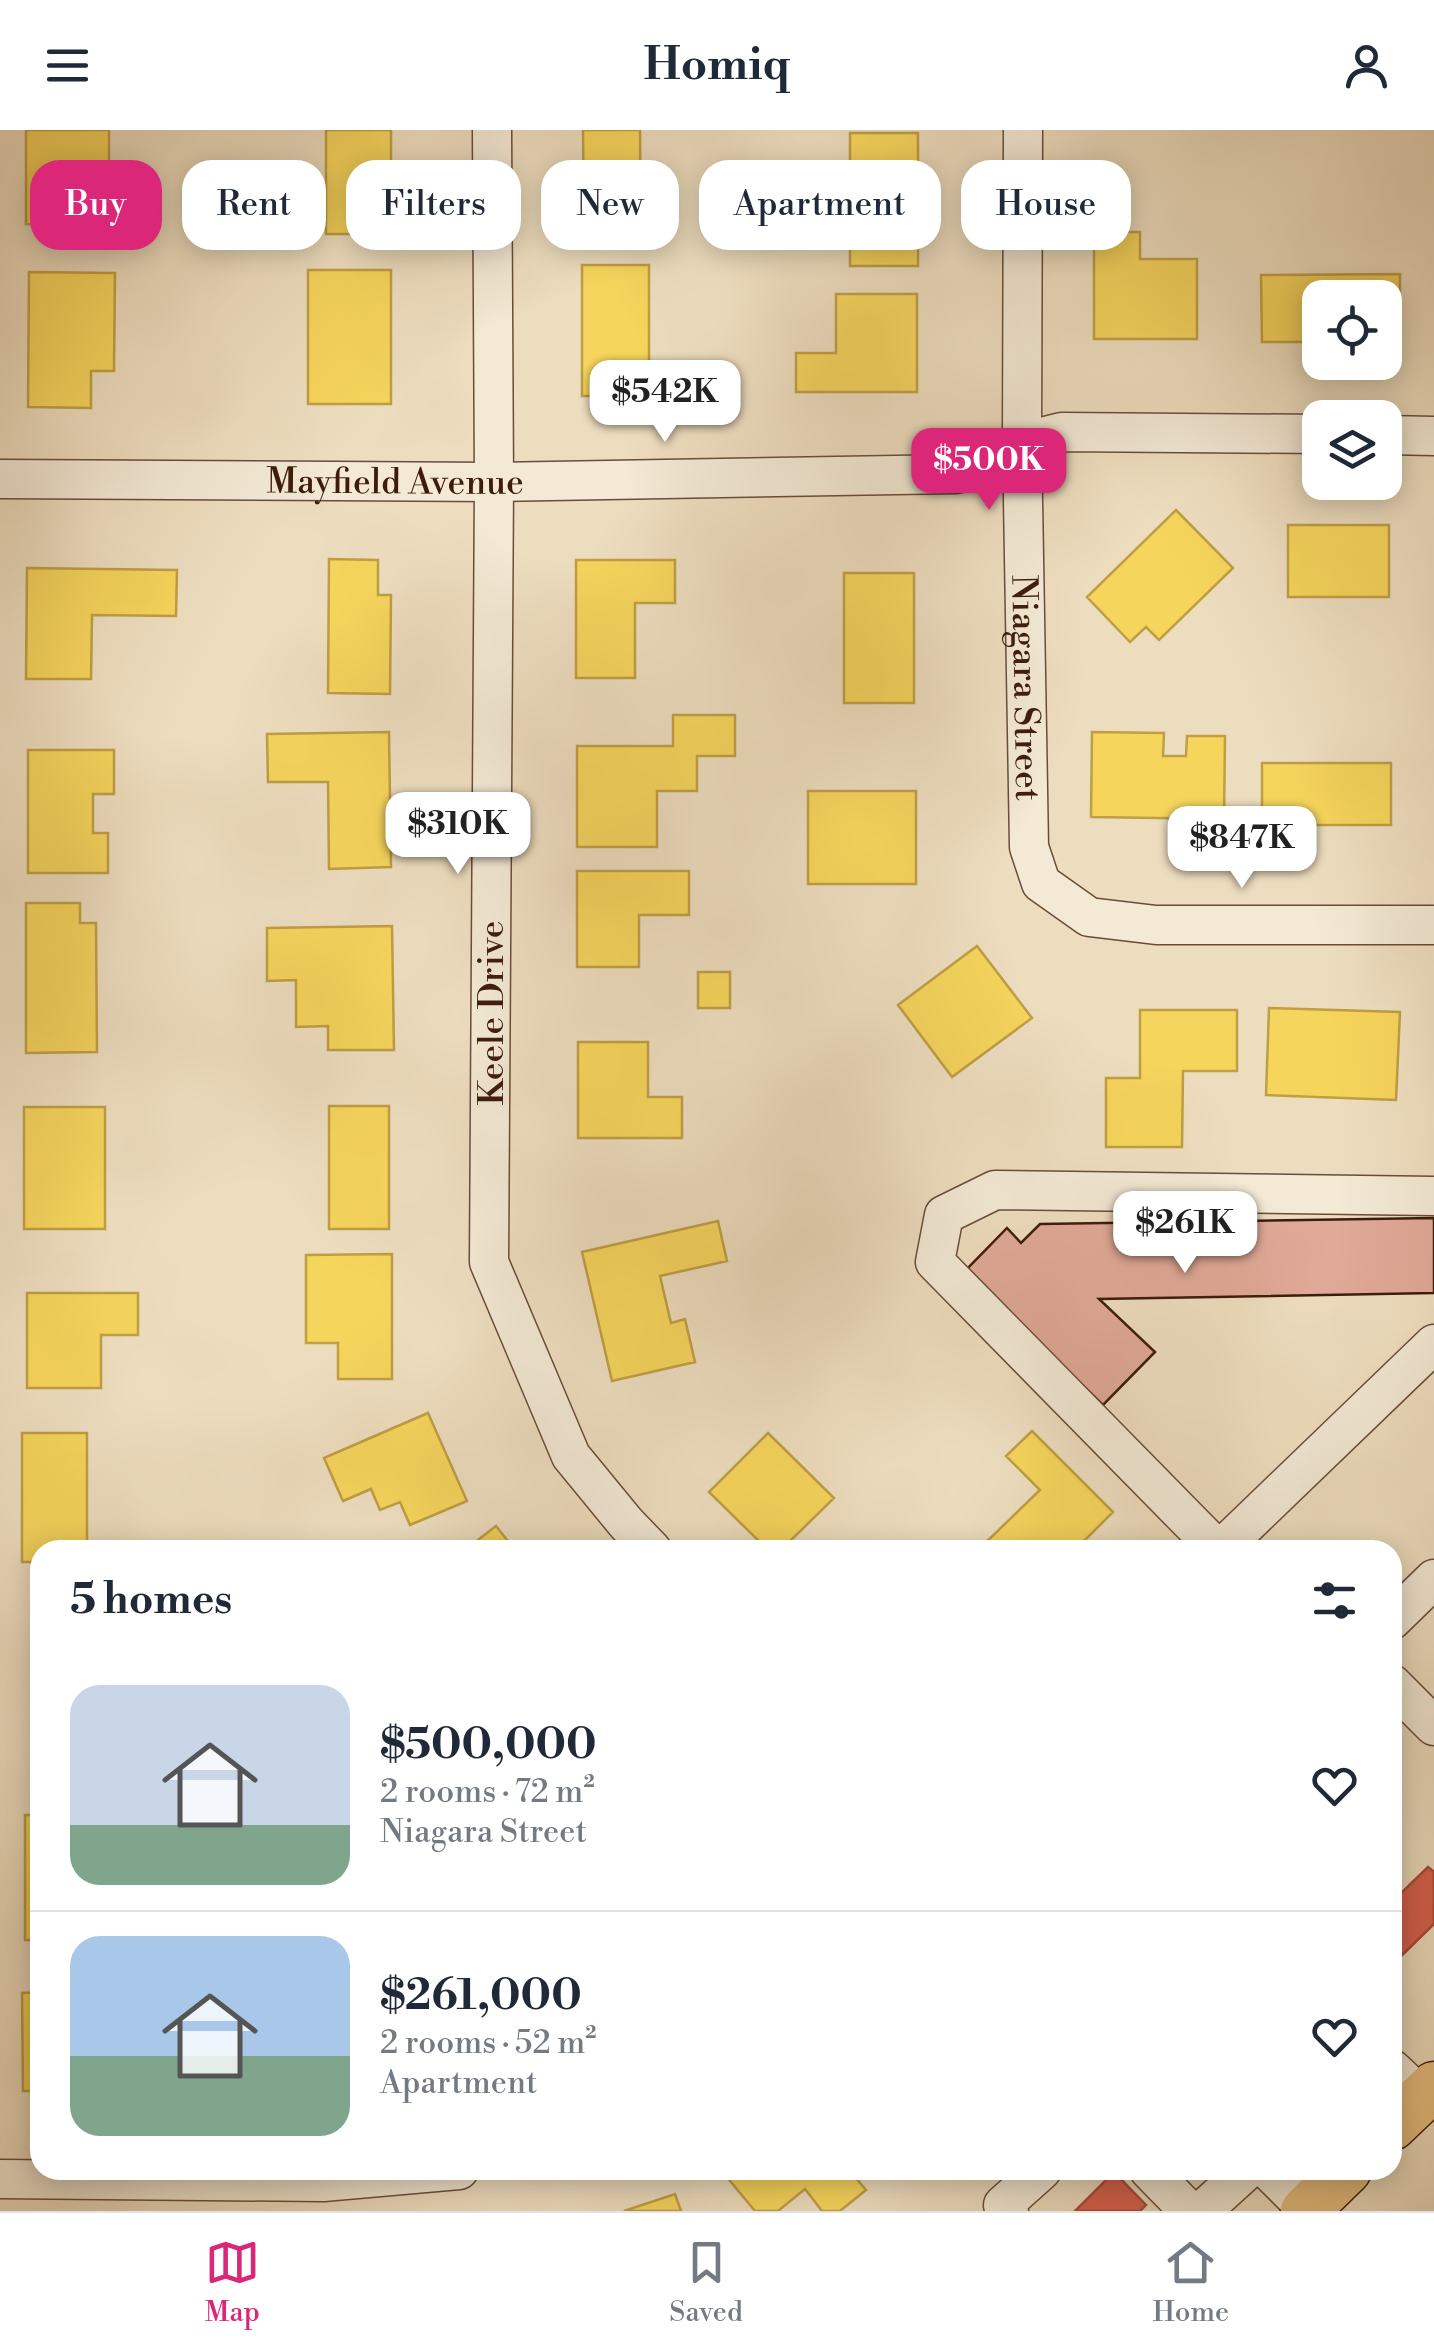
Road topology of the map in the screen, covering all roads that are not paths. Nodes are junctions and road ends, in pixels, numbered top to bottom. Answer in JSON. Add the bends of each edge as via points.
{"nodes":[{"id":1,"x":492,"y":130,"type":"edge"},
{"id":2,"x":1023,"y":130,"type":"edge"},
{"id":3,"x":1302,"y":434,"type":"edge"},
{"id":4,"x":1402,"y":435,"type":"edge"},
{"id":5,"x":1434,"y":436,"type":"edge"},
{"id":6,"x":1022,"y":442,"type":"junction"},
{"id":7,"x":0,"y":479,"type":"edge"},
{"id":8,"x":494,"y":482,"type":"junction"},
{"id":9,"x":1434,"y":925,"type":"edge"},
{"id":10,"x":1434,"y":1196,"type":"edge"},
{"id":11,"x":1434,"y":1344,"type":"edge"},
{"id":12,"x":642,"y":1540,"type":"edge"},
{"id":13,"x":1209,"y":1540,"type":"edge"},
{"id":14,"x":1229,"y":1540,"type":"edge"},
{"id":15,"x":1434,"y":1579,"type":"edge"},
{"id":16,"x":1402,"y":1610,"type":"edge"},
{"id":17,"x":1402,"y":1694,"type":"edge"},
{"id":18,"x":1434,"y":1726,"type":"edge"},
{"id":19,"x":0,"y":2179,"type":"edge"},
{"id":20,"x":30,"y":2179,"type":"edge"},
{"id":21,"x":108,"y":2180,"type":"edge"},
{"id":22,"x":346,"y":2180,"type":"edge"},
{"id":23,"x":1031,"y":2180,"type":"edge"},
{"id":24,"x":1159,"y":2180,"type":"edge"},
{"id":25,"x":1235,"y":2180,"type":"edge"},
{"id":26,"x":1278,"y":2180,"type":"edge"},
{"id":27,"x":1337,"y":2180,"type":"edge"},
{"id":28,"x":1307,"y":2210,"type":"edge"},
{"id":29,"x":1009,"y":2211,"type":"edge"},
{"id":30,"x":1189,"y":2211,"type":"edge"},
{"id":31,"x":1202,"y":2211,"type":"edge"}],
"edges":[{"from":1,"to":8,"type":"street","name":"Keele Drive"},
{"from":2,"to":6,"type":"street","name":"Niagara Street"},
{"from":3,"to":6,"type":"street","name":"Mayfield Avenue","via":[[1062,432]]},
{"from":4,"to":5,"type":"street"},
{"from":6,"to":8,"type":"street","name":"Mayfield Avenue","via":[[976,470],[956,474]]},
{"from":6,"to":9,"type":"street","name":"Niagara Street","via":[[1028,848],[1041,884],[1089,916],[1156,925]]},
{"from":7,"to":8,"type":"street","name":"Mayfield Avenue"},
{"from":8,"to":12,"type":"street","name":"Keele Drive","via":[[490,1262],[572,1456]]},
{"from":10,"to":13,"type":"street","via":[[995,1190],[944,1215],[936,1262]]},
{"from":11,"to":14,"type":"street"},
{"from":15,"to":16,"type":"street"},
{"from":17,"to":18,"type":"street"},
{"from":19,"to":20,"type":"street"},
{"from":21,"to":22,"type":"street"},
{"from":23,"to":29,"type":"street","via":[[1003,2205]]},
{"from":24,"to":30,"type":"street"},
{"from":25,"to":31,"type":"street"},
{"from":26,"to":28,"type":"street"},
{"from":27,"to":28,"type":"main road"}]}
